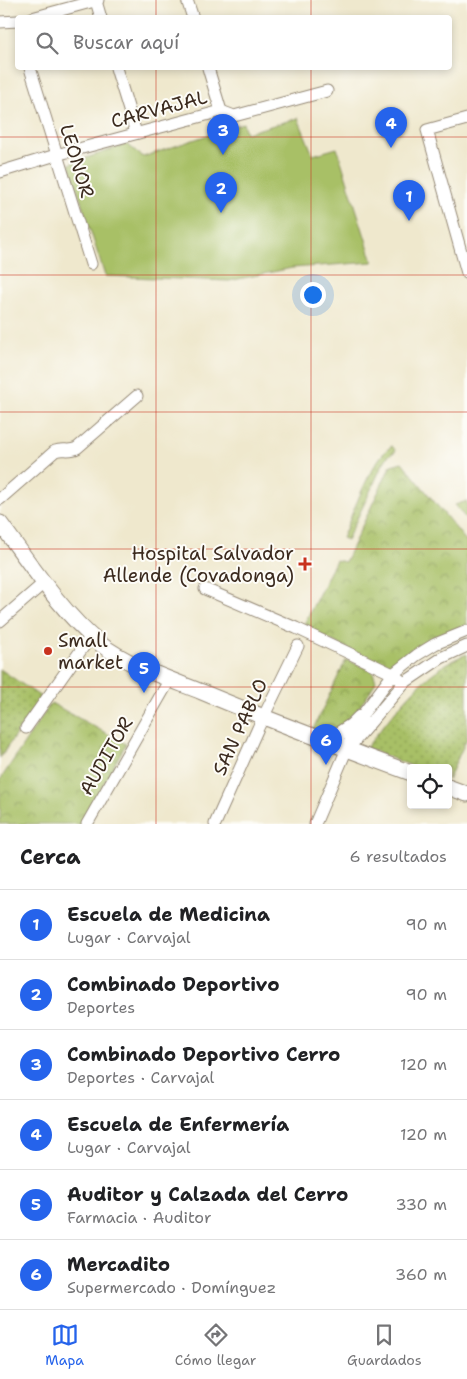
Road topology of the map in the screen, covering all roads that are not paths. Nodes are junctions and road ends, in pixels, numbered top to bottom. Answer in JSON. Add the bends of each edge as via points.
{"nodes":[{"id":1,"x":97,"y":0,"type":"edge"},
{"id":2,"x":187,"y":0,"type":"edge"},
{"id":3,"x":43,"y":15,"type":"edge"},
{"id":4,"x":100,"y":15,"type":"edge"},
{"id":5,"x":191,"y":15,"type":"edge"},
{"id":6,"x":0,"y":22,"type":"edge"},
{"id":7,"x":15,"y":22,"type":"edge"},
{"id":8,"x":31,"y":70,"type":"edge"},
{"id":9,"x":117,"y":70,"type":"edge"},
{"id":10,"x":209,"y":70,"type":"edge"},
{"id":11,"x":327,"y":91,"type":"dead end"},
{"id":12,"x":221,"y":111,"type":"junction"},
{"id":13,"x":467,"y":119,"type":"edge"},
{"id":14,"x":136,"y":133,"type":"junction"},
{"id":15,"x":56,"y":155,"type":"junction"},
{"id":16,"x":0,"y":172,"type":"edge"},
{"id":17,"x":91,"y":264,"type":"dead end"},
{"id":18,"x":467,"y":273,"type":"edge"},
{"id":19,"x":137,"y":396,"type":"dead end"},
{"id":20,"x":0,"y":499,"type":"edge"},
{"id":21,"x":0,"y":523,"type":"edge"},
{"id":22,"x":45,"y":582,"type":"junction"},
{"id":23,"x":205,"y":589,"type":"dead end"},
{"id":24,"x":0,"y":621,"type":"edge"},
{"id":25,"x":467,"y":631,"type":"edge"},
{"id":26,"x":91,"y":636,"type":"junction"},
{"id":27,"x":298,"y":646,"type":"dead end"},
{"id":28,"x":467,"y":646,"type":"edge"},
{"id":29,"x":392,"y":674,"type":"junction"},
{"id":30,"x":170,"y":679,"type":"junction"},
{"id":31,"x":404,"y":683,"type":"junction"},
{"id":32,"x":263,"y":718,"type":"junction"},
{"id":33,"x":360,"y":718,"type":"junction"},
{"id":34,"x":26,"y":728,"type":"dead end"},
{"id":35,"x":327,"y":742,"type":"junction"},
{"id":36,"x":347,"y":750,"type":"junction"},
{"id":37,"x":407,"y":772,"type":"edge"},
{"id":38,"x":452,"y":788,"type":"edge"},
{"id":39,"x":467,"y":794,"type":"edge"},
{"id":40,"x":87,"y":824,"type":"edge"},
{"id":41,"x":214,"y":824,"type":"edge"},
{"id":42,"x":315,"y":824,"type":"edge"}],
"edges":[{"from":1,"to":3,"type":"street"},
{"from":1,"to":4,"type":"street"},
{"from":2,"to":5,"type":"street"},
{"from":6,"to":7,"type":"street"},
{"from":8,"to":15,"type":"street","name":"LEONOR"},
{"from":9,"to":14,"type":"street"},
{"from":10,"to":12,"type":"street"},
{"from":11,"to":12,"type":"street","name":"CARVAJAL","via":[[234,116]]},
{"from":12,"to":14,"type":"street","name":"CARVAJAL"},
{"from":13,"to":18,"type":"street","via":[[427,130]]},
{"from":14,"to":15,"type":"street","name":"CARVAJAL"},
{"from":15,"to":16,"type":"street","name":"CARVAJAL"},
{"from":15,"to":17,"type":"street","name":"LEONOR"},
{"from":19,"to":20,"type":"street","via":[[77,448],[55,451]]},
{"from":21,"to":22,"type":"main road"},
{"from":22,"to":24,"type":"street"},
{"from":22,"to":26,"type":"main road"},
{"from":23,"to":29,"type":"street"},
{"from":25,"to":29,"type":"street","via":[[435,644]]},
{"from":26,"to":30,"type":"main road","via":[[121,657]]},
{"from":26,"to":34,"type":"street"},
{"from":27,"to":32,"type":"street","name":"SAN PABLO"},
{"from":28,"to":31,"type":"street","via":[[441,658]]},
{"from":29,"to":31,"type":"street"},
{"from":29,"to":33,"type":"street"},
{"from":30,"to":32,"type":"main road"},
{"from":30,"to":40,"type":"street","name":"AUDITOR"},
{"from":31,"to":36,"type":"street"},
{"from":32,"to":35,"type":"main road"},
{"from":32,"to":41,"type":"street","name":"SAN PABLO"},
{"from":33,"to":35,"type":"main road"},
{"from":33,"to":36,"type":"street"},
{"from":35,"to":36,"type":"main road"},
{"from":36,"to":37,"type":"main road"},
{"from":36,"to":42,"type":"street"},
{"from":38,"to":39,"type":"main road"}]}
